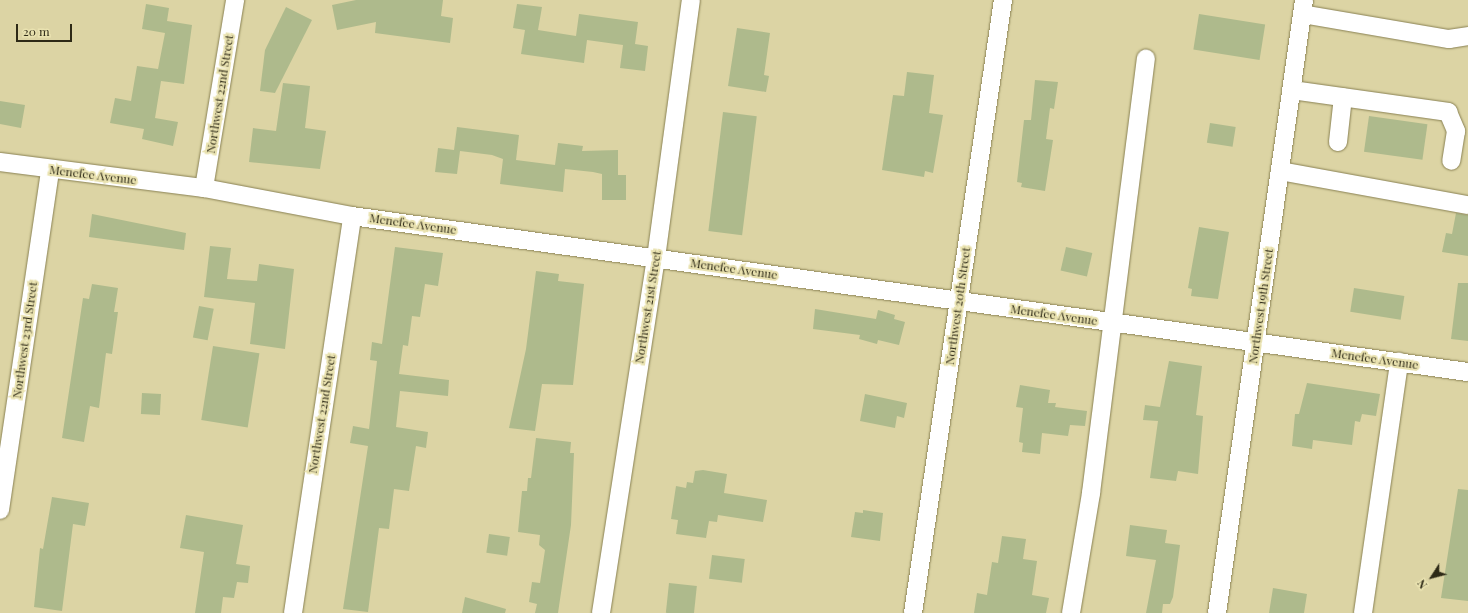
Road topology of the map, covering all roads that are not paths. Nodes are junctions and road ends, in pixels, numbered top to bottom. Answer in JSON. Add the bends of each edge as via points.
{"nodes":[{"id":1,"x":234,"y":0,"type":"edge"},
{"id":2,"x":691,"y":0,"type":"edge"},
{"id":3,"x":1003,"y":0,"type":"edge"},
{"id":4,"x":1303,"y":7,"type":"edge"},
{"id":5,"x":1468,"y":36,"type":"edge"},
{"id":6,"x":1146,"y":58,"type":"dead end"},
{"id":7,"x":1292,"y":90,"type":"junction"},
{"id":8,"x":1343,"y":97,"type":"junction"},
{"id":9,"x":1338,"y":142,"type":"dead end"},
{"id":10,"x":1451,"y":161,"type":"dead end"},
{"id":11,"x":0,"y":162,"type":"edge"},
{"id":12,"x":50,"y":170,"type":"junction"},
{"id":13,"x":1280,"y":171,"type":"junction"},
{"id":14,"x":204,"y":188,"type":"junction"},
{"id":15,"x":1468,"y":205,"type":"edge"},
{"id":16,"x":352,"y":216,"type":"junction"},
{"id":17,"x":656,"y":258,"type":"junction"},
{"id":18,"x":959,"y":302,"type":"junction"},
{"id":19,"x":1112,"y":322,"type":"junction"},
{"id":20,"x":1256,"y":342,"type":"junction"},
{"id":21,"x":1399,"y":362,"type":"junction"},
{"id":22,"x":1468,"y":372,"type":"edge"},
{"id":23,"x":0,"y":510,"type":"edge"},
{"id":24,"x":293,"y":613,"type":"edge"},
{"id":25,"x":601,"y":613,"type":"edge"},
{"id":26,"x":912,"y":613,"type":"edge"},
{"id":27,"x":1071,"y":613,"type":"edge"},
{"id":28,"x":1217,"y":613,"type":"edge"},
{"id":29,"x":1362,"y":613,"type":"edge"}],
"edges":[{"from":1,"to":14,"type":"street","name":"Northwest 22nd Street"},
{"from":2,"to":17,"type":"street","name":"Northwest 21st Street"},
{"from":3,"to":18,"type":"street","name":"Northwest 20th Street"},
{"from":4,"to":5,"type":"street","via":[[1449,39]]},
{"from":4,"to":7,"type":"street","name":"Northwest 19th Street"},
{"from":6,"to":19,"type":"street"},
{"from":7,"to":8,"type":"street"},
{"from":7,"to":13,"type":"street","name":"Northwest 19th Street"},
{"from":8,"to":9,"type":"street"},
{"from":8,"to":10,"type":"street","via":[[1448,112],[1456,131]]},
{"from":11,"to":12,"type":"street","name":"Menefee Avenue"},
{"from":12,"to":14,"type":"street","name":"Menefee Avenue"},
{"from":12,"to":23,"type":"street","name":"Northwest 23rd Street"},
{"from":13,"to":15,"type":"street"},
{"from":13,"to":20,"type":"street","name":"Northwest 19th Street"},
{"from":14,"to":16,"type":"street","name":"Menefee Avenue"},
{"from":16,"to":17,"type":"street","name":"Menefee Avenue"},
{"from":16,"to":24,"type":"street","name":"Northwest 22nd Street"},
{"from":17,"to":18,"type":"street","name":"Menefee Avenue"},
{"from":17,"to":25,"type":"street","name":"Northwest 21st Street"},
{"from":18,"to":19,"type":"street","name":"Menefee Avenue"},
{"from":18,"to":26,"type":"street","name":"Northwest 20th Street"},
{"from":19,"to":20,"type":"street","name":"Menefee Avenue"},
{"from":19,"to":27,"type":"street"},
{"from":20,"to":21,"type":"street","name":"Menefee Avenue"},
{"from":20,"to":28,"type":"street","name":"Northwest 19th Street"},
{"from":21,"to":22,"type":"street","name":"Menefee Avenue"},
{"from":21,"to":29,"type":"street"}]}
